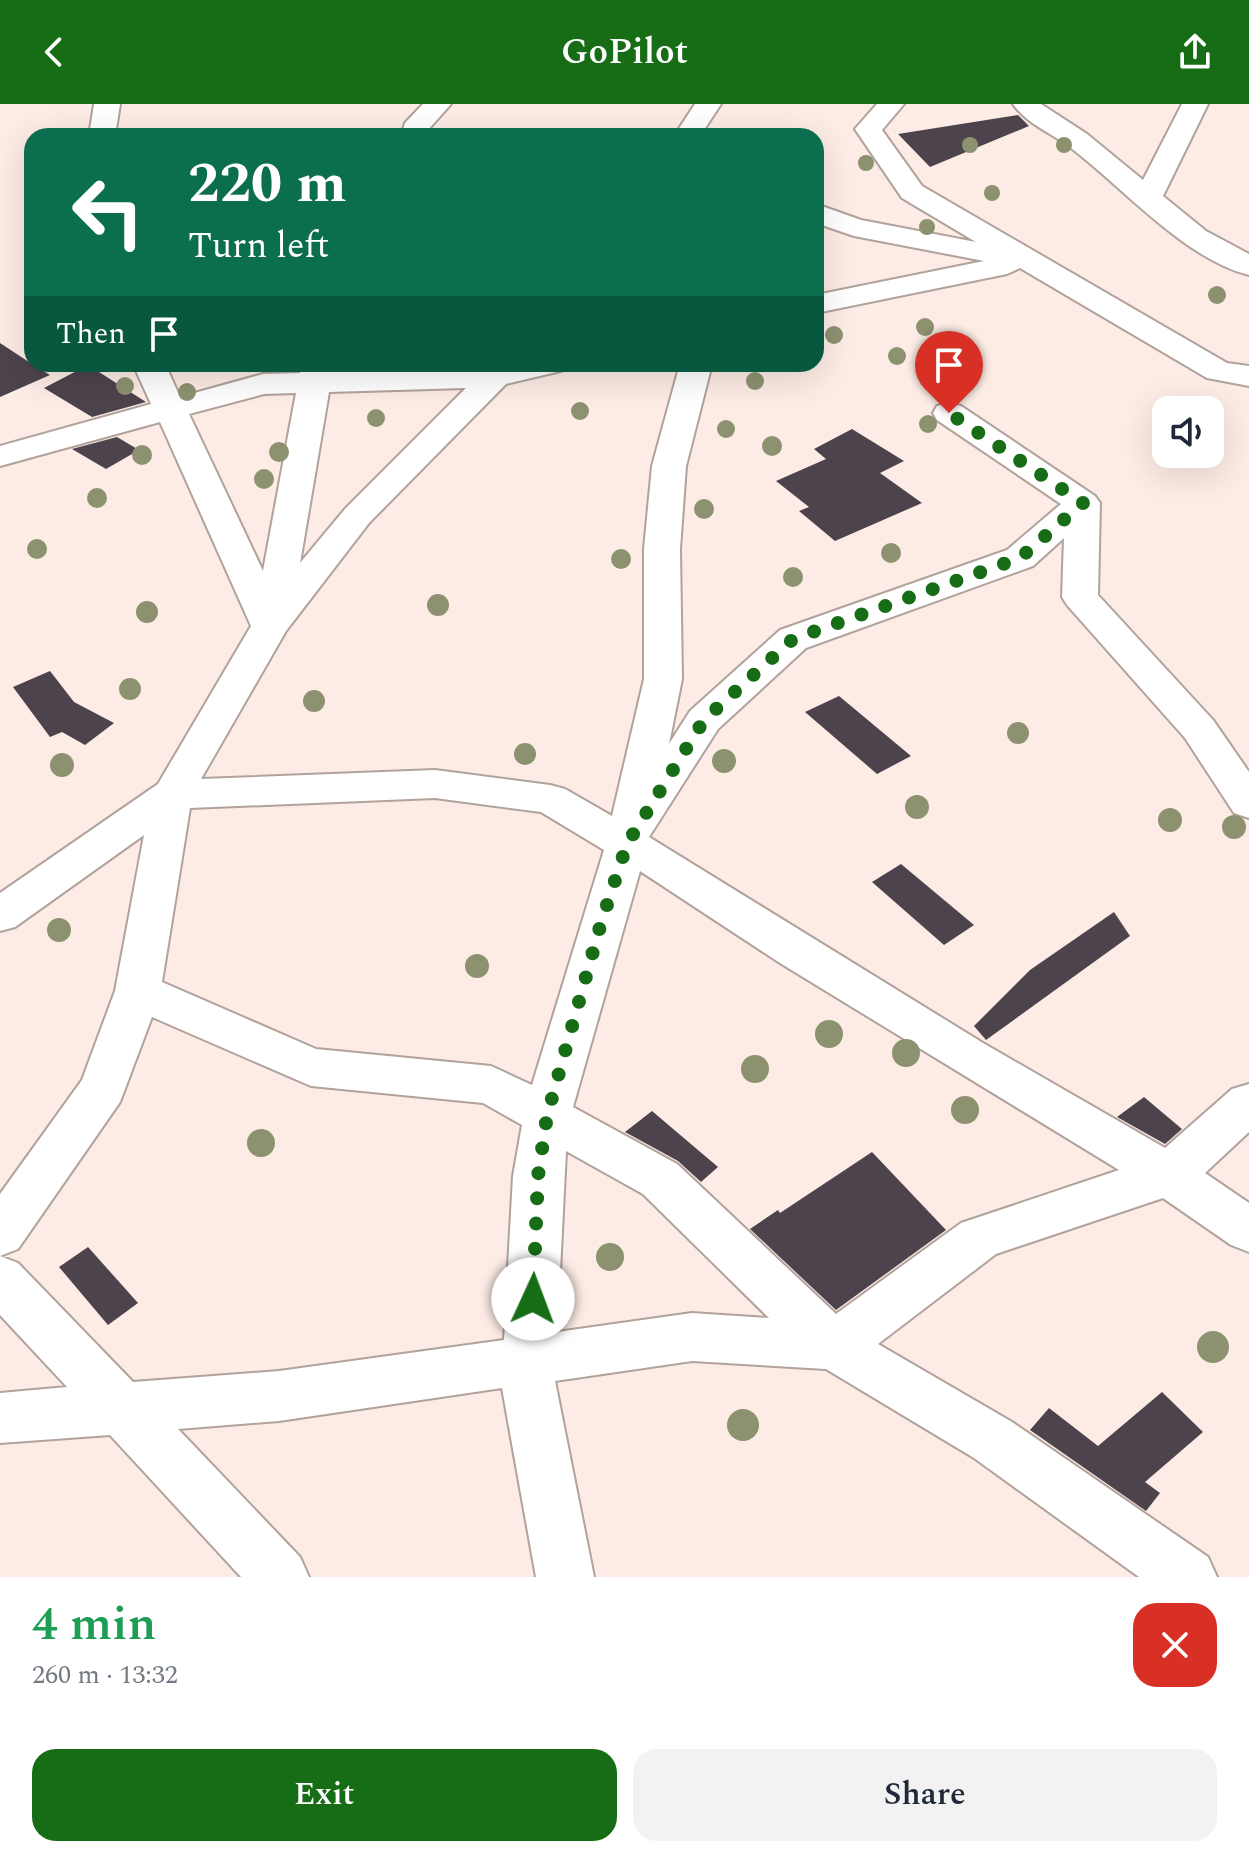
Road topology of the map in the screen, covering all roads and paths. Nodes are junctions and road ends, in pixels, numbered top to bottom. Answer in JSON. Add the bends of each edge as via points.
{"nodes":[{"id":1,"x":107,"y":104,"type":"edge"},
{"id":2,"x":438,"y":104,"type":"edge"},
{"id":3,"x":708,"y":104,"type":"edge"},
{"id":4,"x":891,"y":104,"type":"edge"},
{"id":5,"x":1026,"y":104,"type":"edge"},
{"id":6,"x":1195,"y":104,"type":"edge"},
{"id":7,"x":103,"y":128,"type":"edge"},
{"id":8,"x":415,"y":128,"type":"edge"},
{"id":9,"x":692,"y":128,"type":"edge"},
{"id":10,"x":1148,"y":197,"type":"junction"},
{"id":11,"x":824,"y":216,"type":"edge"},
{"id":12,"x":1029,"y":261,"type":"junction"},
{"id":13,"x":1249,"y":266,"type":"edge"},
{"id":14,"x":824,"y":302,"type":"edge"},
{"id":15,"x":153,"y":372,"type":"edge"},
{"id":16,"x":408,"y":372,"type":"edge"},
{"id":17,"x":500,"y":372,"type":"edge"},
{"id":18,"x":694,"y":372,"type":"edge"},
{"id":19,"x":315,"y":374,"type":"edge"},
{"id":20,"x":1249,"y":376,"type":"edge"},
{"id":21,"x":171,"y":409,"type":"junction"},
{"id":22,"x":949,"y":413,"type":"dead end"},
{"id":23,"x":0,"y":456,"type":"edge"},
{"id":24,"x":1083,"y":503,"type":"junction"},
{"id":25,"x":270,"y":626,"type":"junction"},
{"id":26,"x":172,"y":794,"type":"junction"},
{"id":27,"x":1249,"y":803,"type":"edge"},
{"id":28,"x":627,"y":844,"type":"junction"},
{"id":29,"x":0,"y":915,"type":"edge"},
{"id":30,"x":138,"y":991,"type":"junction"},
{"id":31,"x":1249,"y":1103,"type":"edge"},
{"id":32,"x":547,"y":1116,"type":"junction"},
{"id":33,"x":1169,"y":1175,"type":"junction"},
{"id":34,"x":1249,"y":1230,"type":"edge"},
{"id":35,"x":0,"y":1234,"type":"edge"},
{"id":36,"x":0,"y":1279,"type":"edge"},
{"id":37,"x":834,"y":1346,"type":"junction"},
{"id":38,"x":530,"y":1360,"type":"junction"},
{"id":39,"x":121,"y":1408,"type":"junction"},
{"id":40,"x":0,"y":1418,"type":"edge"},
{"id":41,"x":280,"y":1577,"type":"edge"},
{"id":42,"x":565,"y":1577,"type":"edge"},
{"id":43,"x":1188,"y":1577,"type":"edge"}],
"edges":[{"from":1,"to":7,"type":"street"},
{"from":2,"to":8,"type":"street"},
{"from":3,"to":9,"type":"street"},
{"from":4,"to":12,"type":"street","via":[[868,129],[912,192]]},
{"from":5,"to":10,"type":"street"},
{"from":6,"to":10,"type":"street"},
{"from":10,"to":13,"type":"street","via":[[1196,237]]},
{"from":11,"to":12,"type":"street","via":[[854,227]]},
{"from":12,"to":14,"type":"street"},
{"from":12,"to":20,"type":"street","via":[[1218,371]]},
{"from":15,"to":21,"type":"street"},
{"from":16,"to":19,"type":"street"},
{"from":17,"to":25,"type":"street","via":[[357,516]]},
{"from":18,"to":28,"type":"street","via":[[669,466],[662,549],[663,679]]},
{"from":19,"to":21,"type":"street"},
{"from":19,"to":25,"type":"street"},
{"from":21,"to":23,"type":"street"},
{"from":21,"to":25,"type":"street"},
{"from":22,"to":24,"type":"street"},
{"from":24,"to":27,"type":"street","via":[[1080,597],[1199,729]]},
{"from":24,"to":28,"type":"street","via":[[1020,558],[793,639],[704,720]]},
{"from":25,"to":26,"type":"street"},
{"from":26,"to":28,"type":"street","via":[[435,784],[550,799]]},
{"from":26,"to":29,"type":"street"},
{"from":26,"to":30,"type":"street"},
{"from":28,"to":32,"type":"street"},
{"from":28,"to":33,"type":"street"},
{"from":30,"to":32,"type":"street","via":[[311,1067],[491,1085]]},
{"from":30,"to":35,"type":"street","via":[[103,1088]]},
{"from":31,"to":33,"type":"street"},
{"from":32,"to":37,"type":"street","via":[[660,1179]]},
{"from":32,"to":38,"type":"street","via":[[538,1176]]},
{"from":33,"to":34,"type":"street"},
{"from":33,"to":37,"type":"street","via":[[979,1238]]},
{"from":36,"to":39,"type":"street"},
{"from":37,"to":38,"type":"street","via":[[692,1337]]},
{"from":37,"to":43,"type":"street","via":[[993,1440]]},
{"from":38,"to":39,"type":"street","via":[[279,1396]]},
{"from":38,"to":42,"type":"street","via":[[528,1381]]},
{"from":39,"to":40,"type":"street"},
{"from":39,"to":41,"type":"street"}]}
